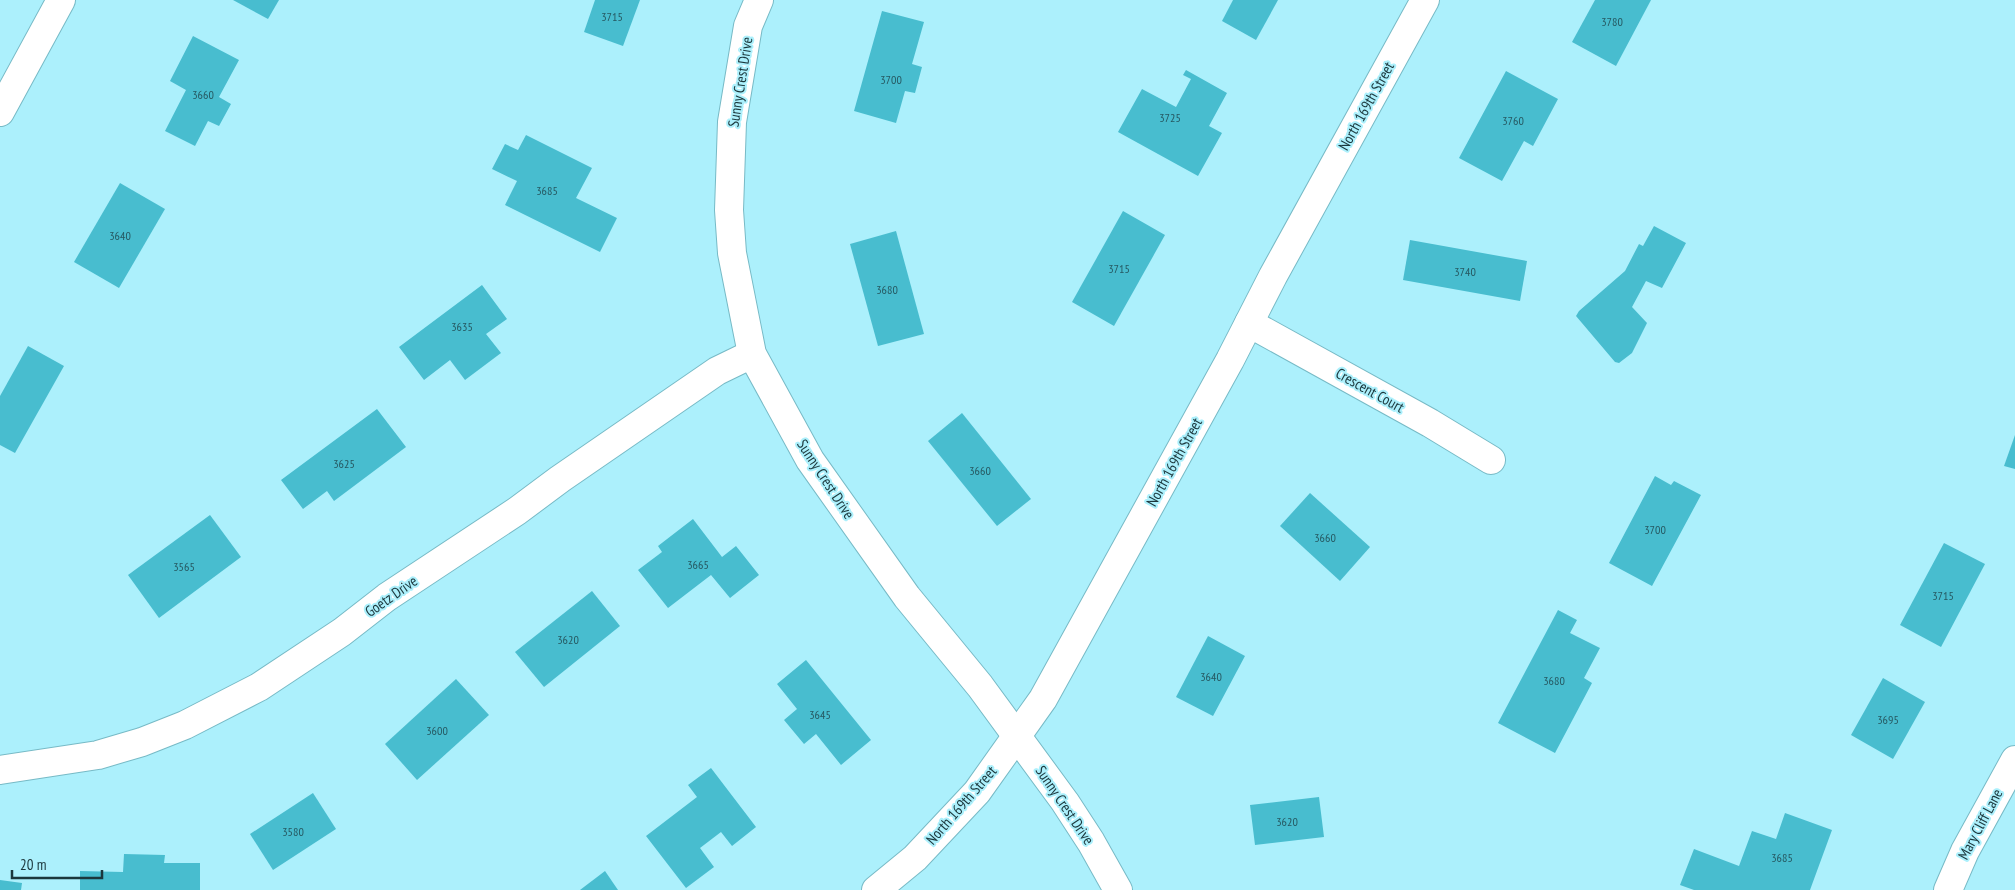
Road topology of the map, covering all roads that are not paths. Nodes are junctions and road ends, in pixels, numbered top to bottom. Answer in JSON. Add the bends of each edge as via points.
{"nodes":[{"id":1,"x":61,"y":0,"type":"edge"},
{"id":2,"x":759,"y":0,"type":"edge"},
{"id":3,"x":1425,"y":0,"type":"edge"},
{"id":4,"x":0,"y":112,"type":"edge"},
{"id":5,"x":1248,"y":323,"type":"junction"},
{"id":6,"x":752,"y":354,"type":"junction"},
{"id":7,"x":1491,"y":460,"type":"dead end"},
{"id":8,"x":1018,"y":736,"type":"junction"},
{"id":9,"x":2015,"y":760,"type":"edge"},
{"id":10,"x":0,"y":770,"type":"edge"},
{"id":11,"x":876,"y":890,"type":"edge"},
{"id":12,"x":1118,"y":890,"type":"edge"},
{"id":13,"x":1948,"y":890,"type":"edge"}],
"edges":[{"from":1,"to":4,"type":"street"},
{"from":2,"to":6,"type":"street","name":"Sunny Crest Drive","via":[[748,26],[732,122],[729,210],[732,253]]},
{"from":3,"to":5,"type":"street","name":"North 169th Street"},
{"from":5,"to":7,"type":"street","name":"Crescent Court"},
{"from":5,"to":8,"type":"street","name":"North 169th Street","via":[[1047,690]]},
{"from":6,"to":8,"type":"street","name":"Sunny Crest Drive","via":[[810,460],[907,597]]},
{"from":6,"to":10,"type":"street","name":"Goetz Drive","via":[[717,371],[259,687],[185,725],[142,742],[98,755]]},
{"from":8,"to":11,"type":"street","name":"North 169th Street","via":[[949,824]]},
{"from":8,"to":12,"type":"street","name":"Sunny Crest Drive","via":[[1075,818]]},
{"from":9,"to":13,"type":"street","name":"Mary Cliff Lane","via":[[1965,851]]}]}
